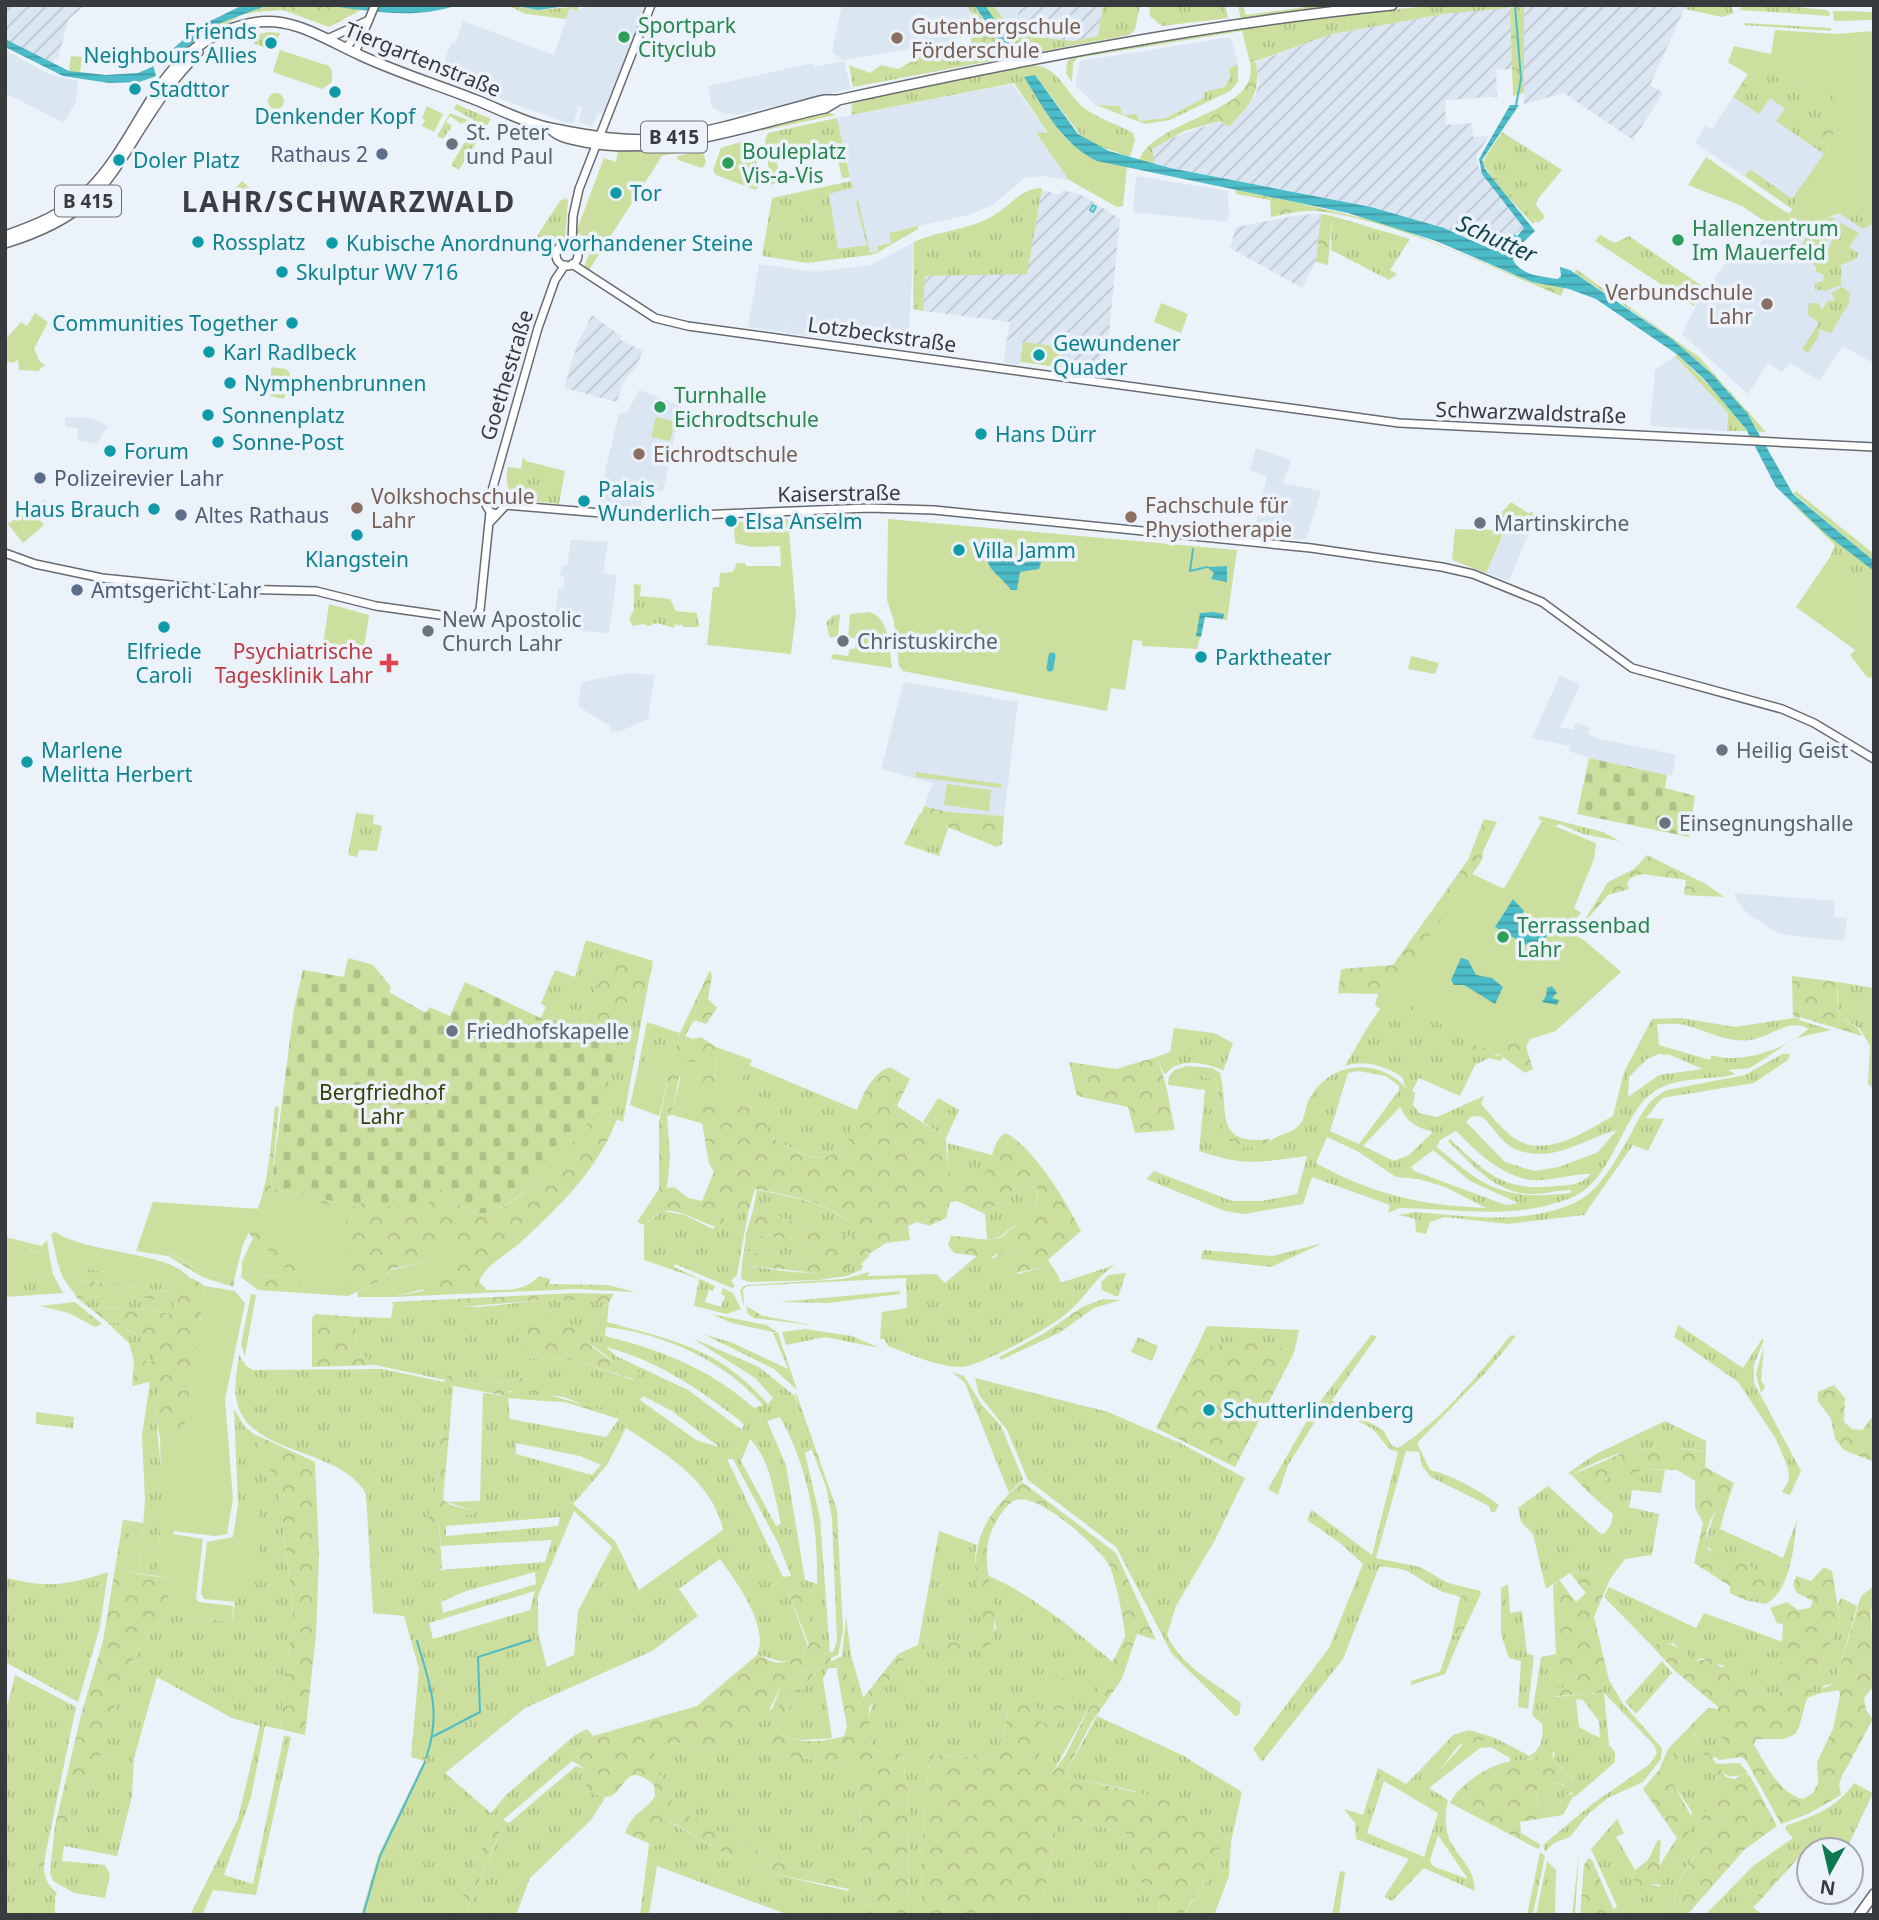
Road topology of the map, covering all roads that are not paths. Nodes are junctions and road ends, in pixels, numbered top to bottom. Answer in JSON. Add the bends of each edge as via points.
{"nodes":[{"id":1,"x":651,"y":5,"type":"edge"},
{"id":2,"x":1392,"y":5,"type":"edge"},
{"id":3,"x":373,"y":13,"type":"edge"},
{"id":4,"x":327,"y":39,"type":"junction"},
{"id":5,"x":203,"y":45,"type":"junction"},
{"id":6,"x":350,"y":50,"type":"junction"},
{"id":7,"x":598,"y":140,"type":"junction"},
{"id":8,"x":5,"y":236,"type":"edge"},
{"id":9,"x":5,"y":243,"type":"edge"},
{"id":10,"x":569,"y":245,"type":"junction"},
{"id":11,"x":568,"y":262,"type":"junction"},
{"id":12,"x":1188,"y":394,"type":"joint"},
{"id":13,"x":1874,"y":447,"type":"edge"},
{"id":14,"x":495,"y":494,"type":"junction"},
{"id":15,"x":506,"y":505,"type":"junction"},
{"id":16,"x":493,"y":513,"type":"junction"},
{"id":17,"x":5,"y":553,"type":"edge"},
{"id":18,"x":1874,"y":760,"type":"edge"},
{"id":19,"x":1874,"y":1894,"type":"edge"},
{"id":20,"x":1859,"y":1915,"type":"edge"}],
"edges":[{"from":1,"to":7,"type":"street"},
{"from":2,"to":7,"type":"main road","number":"B 415","via":[[1133,40],[824,100],[672,137]]},
{"from":3,"to":4,"type":"street"},
{"from":3,"to":6,"type":"street"},
{"from":4,"to":5,"type":"main road","name":"Tiergartenstraße","number":"B 415","via":[[297,26],[255,22],[227,30]]},
{"from":4,"to":6,"type":"main road","name":"Tiergartenstraße","number":"B 415"},
{"from":5,"to":8,"type":"main road","name":"Tiergartenstraße","number":"B 415","via":[[162,80],[117,156],[88,192],[44,222]]},
{"from":5,"to":9,"type":"main road","name":"Tiergartenstraße","number":"B 415","via":[[167,88],[115,172],[94,196],[54,225]]},
{"from":6,"to":7,"type":"main road","name":"Tiergartenstraße","number":"B 415","via":[[551,128]]},
{"from":7,"to":10,"type":"street","via":[[579,189]]},
{"from":10,"to":11,"type":"street","via":[[577,249]]},
{"from":10,"to":11,"type":"street","via":[[558,249]]},
{"from":11,"to":12,"type":"street","name":"Lotzbeckstraße","via":[[663,321]]},
{"from":11,"to":14,"type":"street","name":"Goethestraße","via":[[555,280],[538,327]]},
{"from":12,"to":13,"type":"street","name":"Schwarzwaldstraße","via":[[1429,426]]},
{"from":14,"to":15,"type":"street","name":"Goethestraße"},
{"from":14,"to":16,"type":"street","name":"Goethestraße","via":[[486,502]]},
{"from":15,"to":16,"type":"street"},
{"from":15,"to":18,"type":"street","name":"Kaiserstraße","via":[[649,517],[869,508],[934,510],[1376,555],[1473,574],[1542,602],[1627,666],[1745,696],[1798,715]]},
{"from":16,"to":17,"type":"street","name":"Goethestraße","via":[[480,610],[468,618],[376,606],[316,591],[200,589],[102,578]]},
{"from":19,"to":20,"type":"main road"}]}
